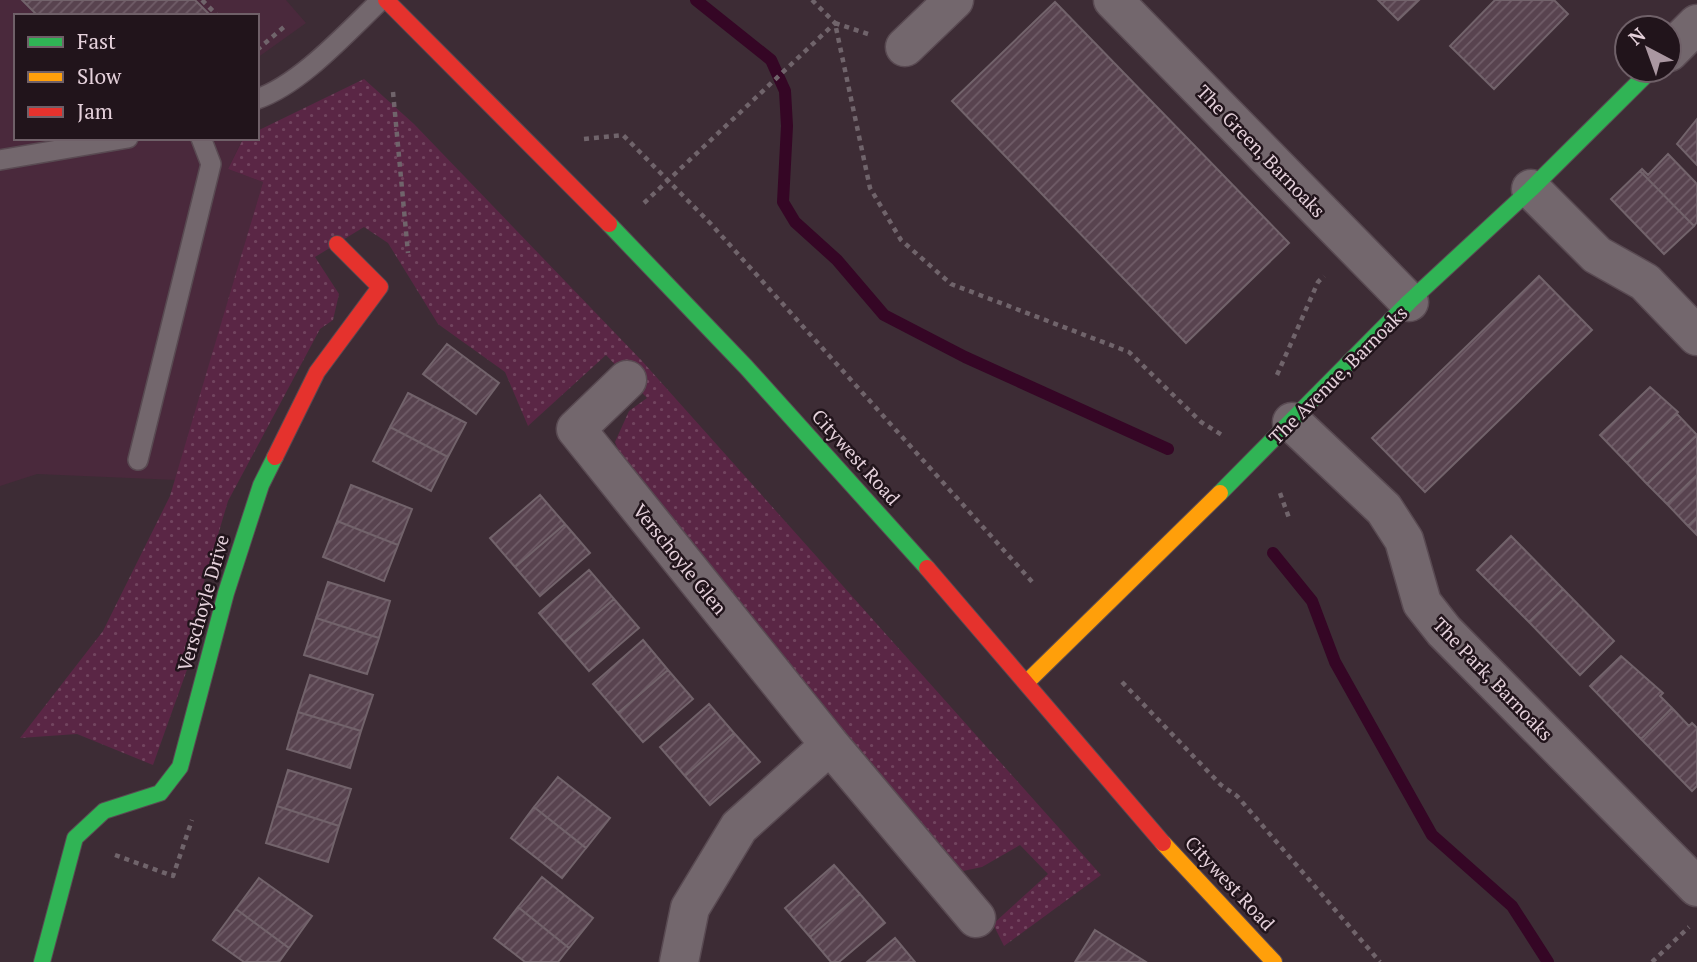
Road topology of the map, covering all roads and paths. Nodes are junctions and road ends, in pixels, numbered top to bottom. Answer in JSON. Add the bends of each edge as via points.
{"nodes":[{"id":1,"x":202,"y":0,"type":"edge"},
{"id":2,"x":384,"y":0,"type":"edge"},
{"id":3,"x":812,"y":0,"type":"edge"},
{"id":4,"x":954,"y":0,"type":"edge"},
{"id":5,"x":1113,"y":0,"type":"edge"},
{"id":6,"x":216,"y":14,"type":"edge"},
{"id":7,"x":835,"y":23,"type":"junction"},
{"id":8,"x":1697,"y":24,"type":"edge"},
{"id":9,"x":285,"y":27,"type":"dead end"},
{"id":10,"x":1683,"y":38,"type":"edge"},
{"id":11,"x":905,"y":47,"type":"joint"},
{"id":12,"x":259,"y":48,"type":"edge"},
{"id":13,"x":1637,"y":84,"type":"edge"},
{"id":14,"x":259,"y":98,"type":"edge"},
{"id":15,"x":623,"y":135,"type":"dead end"},
{"id":16,"x":116,"y":140,"type":"edge"},
{"id":17,"x":202,"y":140,"type":"edge"},
{"id":18,"x":0,"y":160,"type":"edge"},
{"id":19,"x":668,"y":180,"type":"junction"},
{"id":20,"x":1531,"y":189,"type":"junction"},
{"id":21,"x":615,"y":230,"type":"junction"},
{"id":22,"x":337,"y":244,"type":"dead end"},
{"id":23,"x":1353,"y":245,"type":"junction"},
{"id":24,"x":1409,"y":302,"type":"junction"},
{"id":25,"x":1697,"y":336,"type":"edge"},
{"id":26,"x":1275,"y":379,"type":"dead end"},
{"id":27,"x":627,"y":380,"type":"dead end"},
{"id":28,"x":1292,"y":422,"type":"junction"},
{"id":29,"x":138,"y":460,"type":"dead end"},
{"id":30,"x":1251,"y":463,"type":"junction"},
{"id":31,"x":1289,"y":518,"type":"dead end"},
{"id":32,"x":1035,"y":585,"type":"dead end"},
{"id":33,"x":1027,"y":682,"type":"junction"},
{"id":34,"x":1122,"y":682,"type":"dead end"},
{"id":35,"x":830,"y":745,"type":"junction"},
{"id":36,"x":1697,"y":887,"type":"edge"},
{"id":37,"x":976,"y":918,"type":"dead end"},
{"id":38,"x":1697,"y":919,"type":"edge"},
{"id":39,"x":42,"y":962,"type":"edge"},
{"id":40,"x":679,"y":962,"type":"edge"},
{"id":41,"x":1274,"y":962,"type":"edge"},
{"id":42,"x":1380,"y":962,"type":"edge"},
{"id":43,"x":1652,"y":962,"type":"edge"}],
"edges":[{"from":1,"to":6,"type":"path"},
{"from":2,"to":14,"type":"lane","via":[[317,60]]},
{"from":2,"to":21,"type":"street","name":"Citywest Road"},
{"from":3,"to":7,"type":"path"},
{"from":4,"to":11,"type":"street"},
{"from":5,"to":23,"type":"street","name":"The Green, Barnoaks"},
{"from":7,"to":11,"type":"path"},
{"from":7,"to":19,"type":"path"},
{"from":7,"to":30,"type":"path","via":[[870,188],[901,240],[951,284],[1129,352]]},
{"from":8,"to":10,"type":"street"},
{"from":9,"to":12,"type":"path"},
{"from":13,"to":20,"type":"street","name":"The Avenue, Barnoaks"},
{"from":15,"to":19,"type":"path"},
{"from":16,"to":18,"type":"lane"},
{"from":17,"to":29,"type":"lane","via":[[211,164]]},
{"from":19,"to":21,"type":"path"},
{"from":19,"to":32,"type":"path"},
{"from":20,"to":24,"type":"street","name":"The Avenue, Barnoaks"},
{"from":20,"to":25,"type":"street","via":[[1597,256],[1645,282]]},
{"from":21,"to":33,"type":"street","name":"Citywest Road","via":[[874,508]]},
{"from":22,"to":39,"type":"street","name":"Verschoyle Drive","via":[[380,286],[317,372],[261,485],[226,593],[180,767],[160,793],[104,811],[75,838]]},
{"from":23,"to":24,"type":"street","name":"The Green, Barnoaks"},
{"from":23,"to":26,"type":"path","via":[[1318,282]]},
{"from":24,"to":28,"type":"street","name":"The Avenue, Barnoaks"},
{"from":27,"to":35,"type":"street","name":"Verschoyle Glen","via":[[576,429]]},
{"from":28,"to":30,"type":"street","name":"The Avenue, Barnoaks"},
{"from":28,"to":36,"type":"street","name":"The Park, Barnoaks","via":[[1384,509],[1404,540],[1422,603],[1444,631]]},
{"from":30,"to":31,"type":"path","via":[[1279,492]]},
{"from":30,"to":33,"type":"street","name":"The Avenue, Barnoaks"},
{"from":33,"to":41,"type":"street","name":"Citywest Road","via":[[1162,842]]},
{"from":34,"to":42,"type":"path","via":[[1220,785],[1237,796]]},
{"from":35,"to":37,"type":"street","name":"Verschoyle Glen"},
{"from":35,"to":40,"type":"street","via":[[739,827],[690,908]]},
{"from":38,"to":43,"type":"path"}]}
